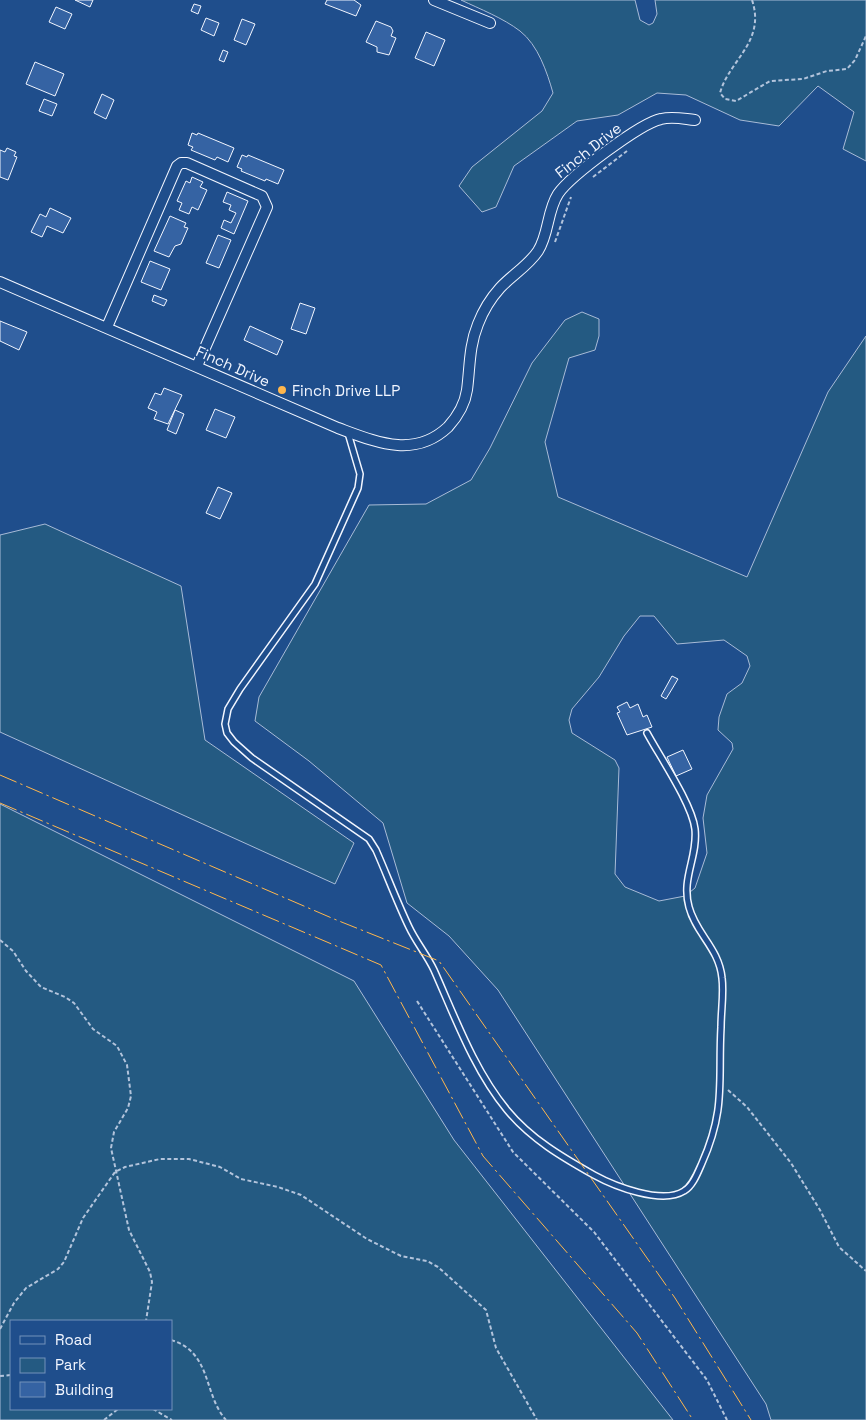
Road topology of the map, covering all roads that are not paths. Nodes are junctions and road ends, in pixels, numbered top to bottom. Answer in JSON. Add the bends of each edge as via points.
{"nodes":[{"id":1,"x":434,"y":0,"type":"edge"},
{"id":2,"x":490,"y":23,"type":"dead end"},
{"id":3,"x":695,"y":120,"type":"dead end"},
{"id":4,"x":0,"y":282,"type":"edge"},
{"id":5,"x":107,"y":328,"type":"junction"},
{"id":6,"x":197,"y":366,"type":"junction"},
{"id":7,"x":348,"y":432,"type":"junction"},
{"id":8,"x":647,"y":733,"type":"dead end"}],
"edges":[{"from":1,"to":2,"type":"street"},
{"from":3,"to":7,"type":"street","name":"Finch Drive","via":[[672,117],[650,122],[565,186],[552,206],[538,250],[499,289],[483,313],[471,348],[464,401],[455,418],[441,432],[422,443],[399,446]]},
{"from":4,"to":5,"type":"street","name":"Finch Drive"},
{"from":5,"to":6,"type":"street","name":"Finch Drive"},
{"from":5,"to":6,"type":"street","via":[[177,166],[187,163],[262,196],[267,207]]},
{"from":6,"to":7,"type":"street","name":"Finch Drive"},
{"from":7,"to":8,"type":"lane","via":[[360,474],[358,488],[315,584],[228,709],[227,733],[252,758],[369,839],[410,929],[490,1086],[508,1111],[535,1138],[605,1181],[633,1192],[673,1195],[691,1184],[719,1118],[722,977],[717,956],[689,908],[685,888],[695,849],[690,808]]}]}
